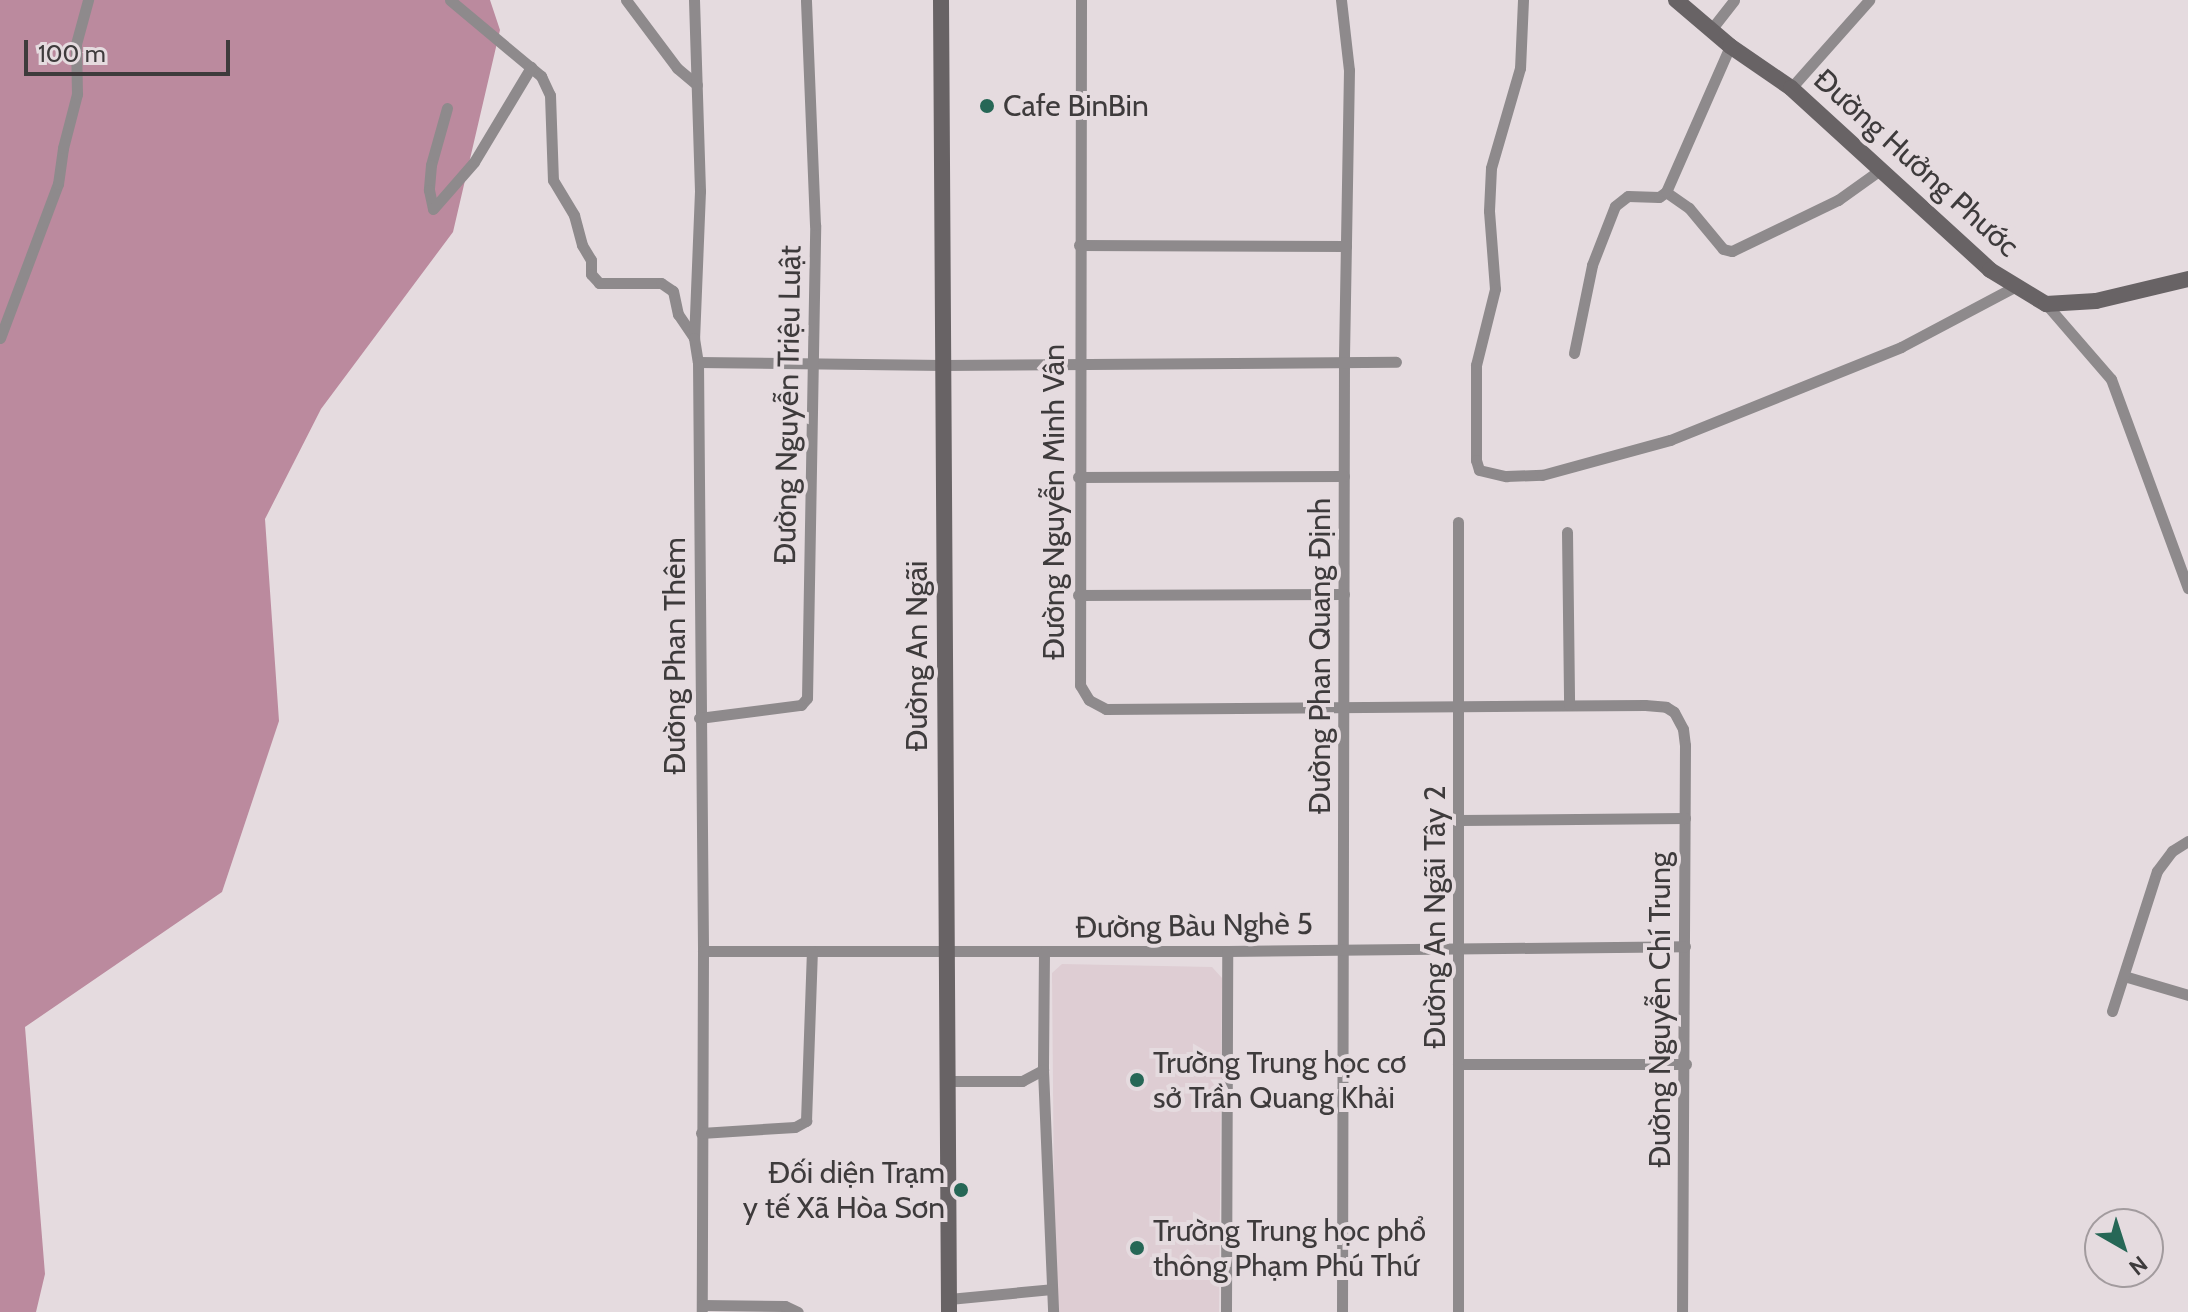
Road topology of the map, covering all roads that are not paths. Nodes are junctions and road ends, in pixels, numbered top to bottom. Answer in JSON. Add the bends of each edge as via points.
{"nodes":[{"id":1,"x":88,"y":0,"type":"edge"},
{"id":2,"x":450,"y":0,"type":"edge"},
{"id":3,"x":626,"y":0,"type":"edge"},
{"id":4,"x":694,"y":0,"type":"edge"},
{"id":5,"x":806,"y":0,"type":"edge"},
{"id":6,"x":941,"y":0,"type":"edge"},
{"id":7,"x":1081,"y":0,"type":"edge"},
{"id":8,"x":1341,"y":0,"type":"edge"},
{"id":9,"x":1523,"y":0,"type":"edge"},
{"id":10,"x":1676,"y":0,"type":"edge"},
{"id":11,"x":1734,"y":0,"type":"edge"},
{"id":12,"x":1869,"y":0,"type":"edge"},
{"id":13,"x":1722,"y":5,"type":"edge"},
{"id":14,"x":1710,"y":31,"type":"junction"},
{"id":15,"x":1730,"y":46,"type":"junction"},
{"id":16,"x":531,"y":67,"type":"junction"},
{"id":17,"x":697,"y":85,"type":"junction"},
{"id":18,"x":1791,"y":88,"type":"junction"},
{"id":19,"x":447,"y":108,"type":"dead end"},
{"id":20,"x":1880,"y":170,"type":"junction"},
{"id":21,"x":1666,"y":192,"type":"junction"},
{"id":22,"x":1079,"y":245,"type":"junction"},
{"id":23,"x":1346,"y":246,"type":"junction"},
{"id":24,"x":2188,"y":279,"type":"edge"},
{"id":25,"x":2016,"y":286,"type":"junction"},
{"id":26,"x":2046,"y":304,"type":"junction"},
{"id":27,"x":0,"y":338,"type":"edge"},
{"id":28,"x":694,"y":338,"type":"junction"},
{"id":29,"x":1574,"y":353,"type":"dead end"},
{"id":30,"x":698,"y":362,"type":"junction"},
{"id":31,"x":1344,"y":362,"type":"junction"},
{"id":32,"x":1396,"y":362,"type":"dead end"},
{"id":33,"x":1078,"y":364,"type":"junction"},
{"id":34,"x":812,"y":365,"type":"junction"},
{"id":35,"x":943,"y":365,"type":"junction"},
{"id":36,"x":1344,"y":476,"type":"junction"},
{"id":37,"x":1078,"y":477,"type":"junction"},
{"id":38,"x":1458,"y":522,"type":"dead end"},
{"id":39,"x":1567,"y":532,"type":"dead end"},
{"id":40,"x":2187,"y":583,"type":"edge"},
{"id":41,"x":1344,"y":594,"type":"junction"},
{"id":42,"x":1078,"y":595,"type":"junction"},
{"id":43,"x":1457,"y":705,"type":"junction"},
{"id":44,"x":1569,"y":705,"type":"junction"},
{"id":45,"x":1343,"y":707,"type":"junction"},
{"id":46,"x":1674,"y":712,"type":"joint"},
{"id":47,"x":699,"y":718,"type":"junction"},
{"id":48,"x":1685,"y":818,"type":"junction"},
{"id":49,"x":1460,"y":820,"type":"junction"},
{"id":50,"x":2188,"y":841,"type":"edge"},
{"id":51,"x":1685,"y":946,"type":"junction"},
{"id":52,"x":1458,"y":948,"type":"junction"},
{"id":53,"x":1343,"y":949,"type":"junction"},
{"id":54,"x":703,"y":951,"type":"junction"},
{"id":55,"x":812,"y":951,"type":"junction"},
{"id":56,"x":947,"y":951,"type":"junction"},
{"id":57,"x":1227,"y":951,"type":"junction"},
{"id":58,"x":1044,"y":952,"type":"junction"},
{"id":59,"x":2124,"y":976,"type":"junction"},
{"id":60,"x":2188,"y":995,"type":"edge"},
{"id":61,"x":2112,"y":1011,"type":"dead end"},
{"id":62,"x":1458,"y":1064,"type":"junction"},
{"id":63,"x":1686,"y":1064,"type":"junction"},
{"id":64,"x":1043,"y":1070,"type":"junction"},
{"id":65,"x":949,"y":1081,"type":"junction"},
{"id":66,"x":701,"y":1133,"type":"junction"},
{"id":67,"x":1052,"y":1289,"type":"junction"},
{"id":68,"x":949,"y":1306,"type":"edge"},
{"id":69,"x":702,"y":1308,"type":"edge"},
{"id":70,"x":798,"y":1312,"type":"edge"},
{"id":71,"x":1053,"y":1312,"type":"edge"},
{"id":72,"x":1226,"y":1312,"type":"edge"},
{"id":73,"x":1342,"y":1312,"type":"edge"},
{"id":74,"x":1458,"y":1312,"type":"edge"},
{"id":75,"x":1682,"y":1312,"type":"edge"}],
"edges":[{"from":1,"to":27,"type":"street","via":[[76,44],[77,94],[58,184]]},
{"from":2,"to":16,"type":"street"},
{"from":3,"to":17,"type":"street","via":[[677,68]]},
{"from":4,"to":17,"type":"street","name":"Đường Phan Thêm"},
{"from":5,"to":34,"type":"street","name":"Đường Nguyễn Triệu Luật","via":[[815,225]]},
{"from":6,"to":35,"type":"main road","name":"Đường An Ngãi"},
{"from":7,"to":22,"type":"street","name":"Đường Nguyễn Minh Vân"},
{"from":8,"to":23,"type":"street","name":"Đường Phan Quang Định","via":[[1349,70]]},
{"from":9,"to":25,"type":"street","via":[[1520,68],[1491,168],[1495,289],[1476,365],[1476,460],[1482,472],[1542,475],[1670,440],[1889,352]]},
{"from":10,"to":14,"type":"main road","name":"Đường Hưởng Phước"},
{"from":11,"to":13,"type":"street"},
{"from":12,"to":18,"type":"street"},
{"from":13,"to":14,"type":"street"},
{"from":14,"to":15,"type":"main road","name":"Đường Hưởng Phước"},
{"from":15,"to":18,"type":"main road","name":"Đường Hưởng Phước"},
{"from":15,"to":21,"type":"street"},
{"from":16,"to":19,"type":"street","via":[[474,162],[433,209],[431,165]]},
{"from":16,"to":28,"type":"street","via":[[550,95],[553,180],[574,215],[591,274],[599,283],[661,283],[673,291],[678,314]]},
{"from":17,"to":28,"type":"street","name":"Đường Phan Thêm","via":[[700,205]]},
{"from":18,"to":20,"type":"main road","name":"Đường Hưởng Phước"},
{"from":20,"to":21,"type":"street","via":[[1838,200],[1732,251],[1723,249],[1689,208]]},
{"from":20,"to":25,"type":"main road","name":"Đường Hưởng Phước","via":[[1990,270]]},
{"from":21,"to":29,"type":"street","via":[[1659,197],[1628,196],[1615,206],[1589,276]]},
{"from":22,"to":23,"type":"street"},
{"from":22,"to":33,"type":"street","name":"Đường Nguyễn Minh Vân"},
{"from":23,"to":31,"type":"street","name":"Đường Phan Quang Định"},
{"from":24,"to":26,"type":"main road","via":[[2096,301]]},
{"from":25,"to":26,"type":"main road","name":"Đường Hưởng Phước"},
{"from":26,"to":40,"type":"street","via":[[2111,379]]},
{"from":28,"to":30,"type":"street","name":"Đường Phan Thêm"},
{"from":30,"to":34,"type":"street"},
{"from":30,"to":47,"type":"street","name":"Đường Phan Thêm"},
{"from":31,"to":32,"type":"street"},
{"from":31,"to":33,"type":"street"},
{"from":31,"to":36,"type":"street","name":"Đường Phan Quang Định"},
{"from":33,"to":35,"type":"street"},
{"from":33,"to":37,"type":"street","name":"Đường Nguyễn Minh Vân"},
{"from":34,"to":35,"type":"street"},
{"from":34,"to":47,"type":"street","name":"Đường Nguyễn Triệu Luật","via":[[807,698],[801,705]]},
{"from":35,"to":56,"type":"main road","name":"Đường An Ngãi"},
{"from":36,"to":37,"type":"street"},
{"from":36,"to":41,"type":"street","name":"Đường Phan Quang Định"},
{"from":37,"to":42,"type":"street","name":"Đường Nguyễn Minh Vân"},
{"from":38,"to":43,"type":"street","name":"Đường An Ngãi Tây 2"},
{"from":39,"to":44,"type":"street"},
{"from":41,"to":42,"type":"street"},
{"from":41,"to":45,"type":"street","name":"Đường Phan Quang Định"},
{"from":42,"to":45,"type":"street","name":"Đường Nguyễn Minh Vân","via":[[1080,685],[1089,700],[1106,709]]},
{"from":43,"to":44,"type":"street","name":"Đường Nguyễn Minh Vân"},
{"from":43,"to":45,"type":"street","name":"Đường Nguyễn Minh Vân"},
{"from":43,"to":49,"type":"street","name":"Đường An Ngãi Tây 2"},
{"from":44,"to":46,"type":"street","name":"Đường Nguyễn Minh Vân","via":[[1658,706]]},
{"from":45,"to":53,"type":"street","name":"Đường Phan Quang Định"},
{"from":46,"to":48,"type":"street","name":"Đường Nguyễn Chí Trung","via":[[1685,745]]},
{"from":47,"to":54,"type":"street","name":"Đường Phan Thêm"},
{"from":48,"to":49,"type":"street"},
{"from":48,"to":51,"type":"street","name":"Đường Nguyễn Chí Trung"},
{"from":49,"to":52,"type":"street","name":"Đường An Ngãi Tây 2"},
{"from":50,"to":59,"type":"street","via":[[2157,871]]},
{"from":51,"to":52,"type":"street","name":"Đường Bàu Nghè 5"},
{"from":51,"to":63,"type":"street","name":"Đường Nguyễn Chí Trung"},
{"from":52,"to":53,"type":"street","name":"Đường Bàu Nghè 5"},
{"from":52,"to":62,"type":"street","name":"Đường An Ngãi Tây 2"},
{"from":53,"to":57,"type":"street","name":"Đường Bàu Nghè 5"},
{"from":53,"to":73,"type":"street","name":"Đường Phan Quang Định"},
{"from":54,"to":55,"type":"street","name":"Đường Bàu Nghè 5"},
{"from":54,"to":66,"type":"street","name":"Đường Phan Thêm"},
{"from":55,"to":56,"type":"street","name":"Đường Bàu Nghè 5"},
{"from":55,"to":66,"type":"street","via":[[806,1121],[795,1127]]},
{"from":56,"to":58,"type":"street","name":"Đường Bàu Nghè 5"},
{"from":56,"to":65,"type":"main road","name":"Đường An Ngãi"},
{"from":57,"to":58,"type":"street","name":"Đường Bàu Nghè 5"},
{"from":57,"to":72,"type":"street"},
{"from":58,"to":64,"type":"street"},
{"from":59,"to":60,"type":"street"},
{"from":59,"to":61,"type":"street"},
{"from":62,"to":63,"type":"street"},
{"from":62,"to":74,"type":"street","name":"Đường An Ngãi Tây 2"},
{"from":63,"to":75,"type":"street","name":"Đường Nguyễn Chí Trung"},
{"from":64,"to":65,"type":"street","via":[[1022,1081]]},
{"from":64,"to":67,"type":"street"},
{"from":65,"to":68,"type":"main road","name":"Đường An Ngãi"},
{"from":66,"to":69,"type":"street","name":"Đường Phan Thêm"},
{"from":67,"to":68,"type":"street"},
{"from":67,"to":71,"type":"street"},
{"from":69,"to":70,"type":"street","via":[[785,1306]]}]}
